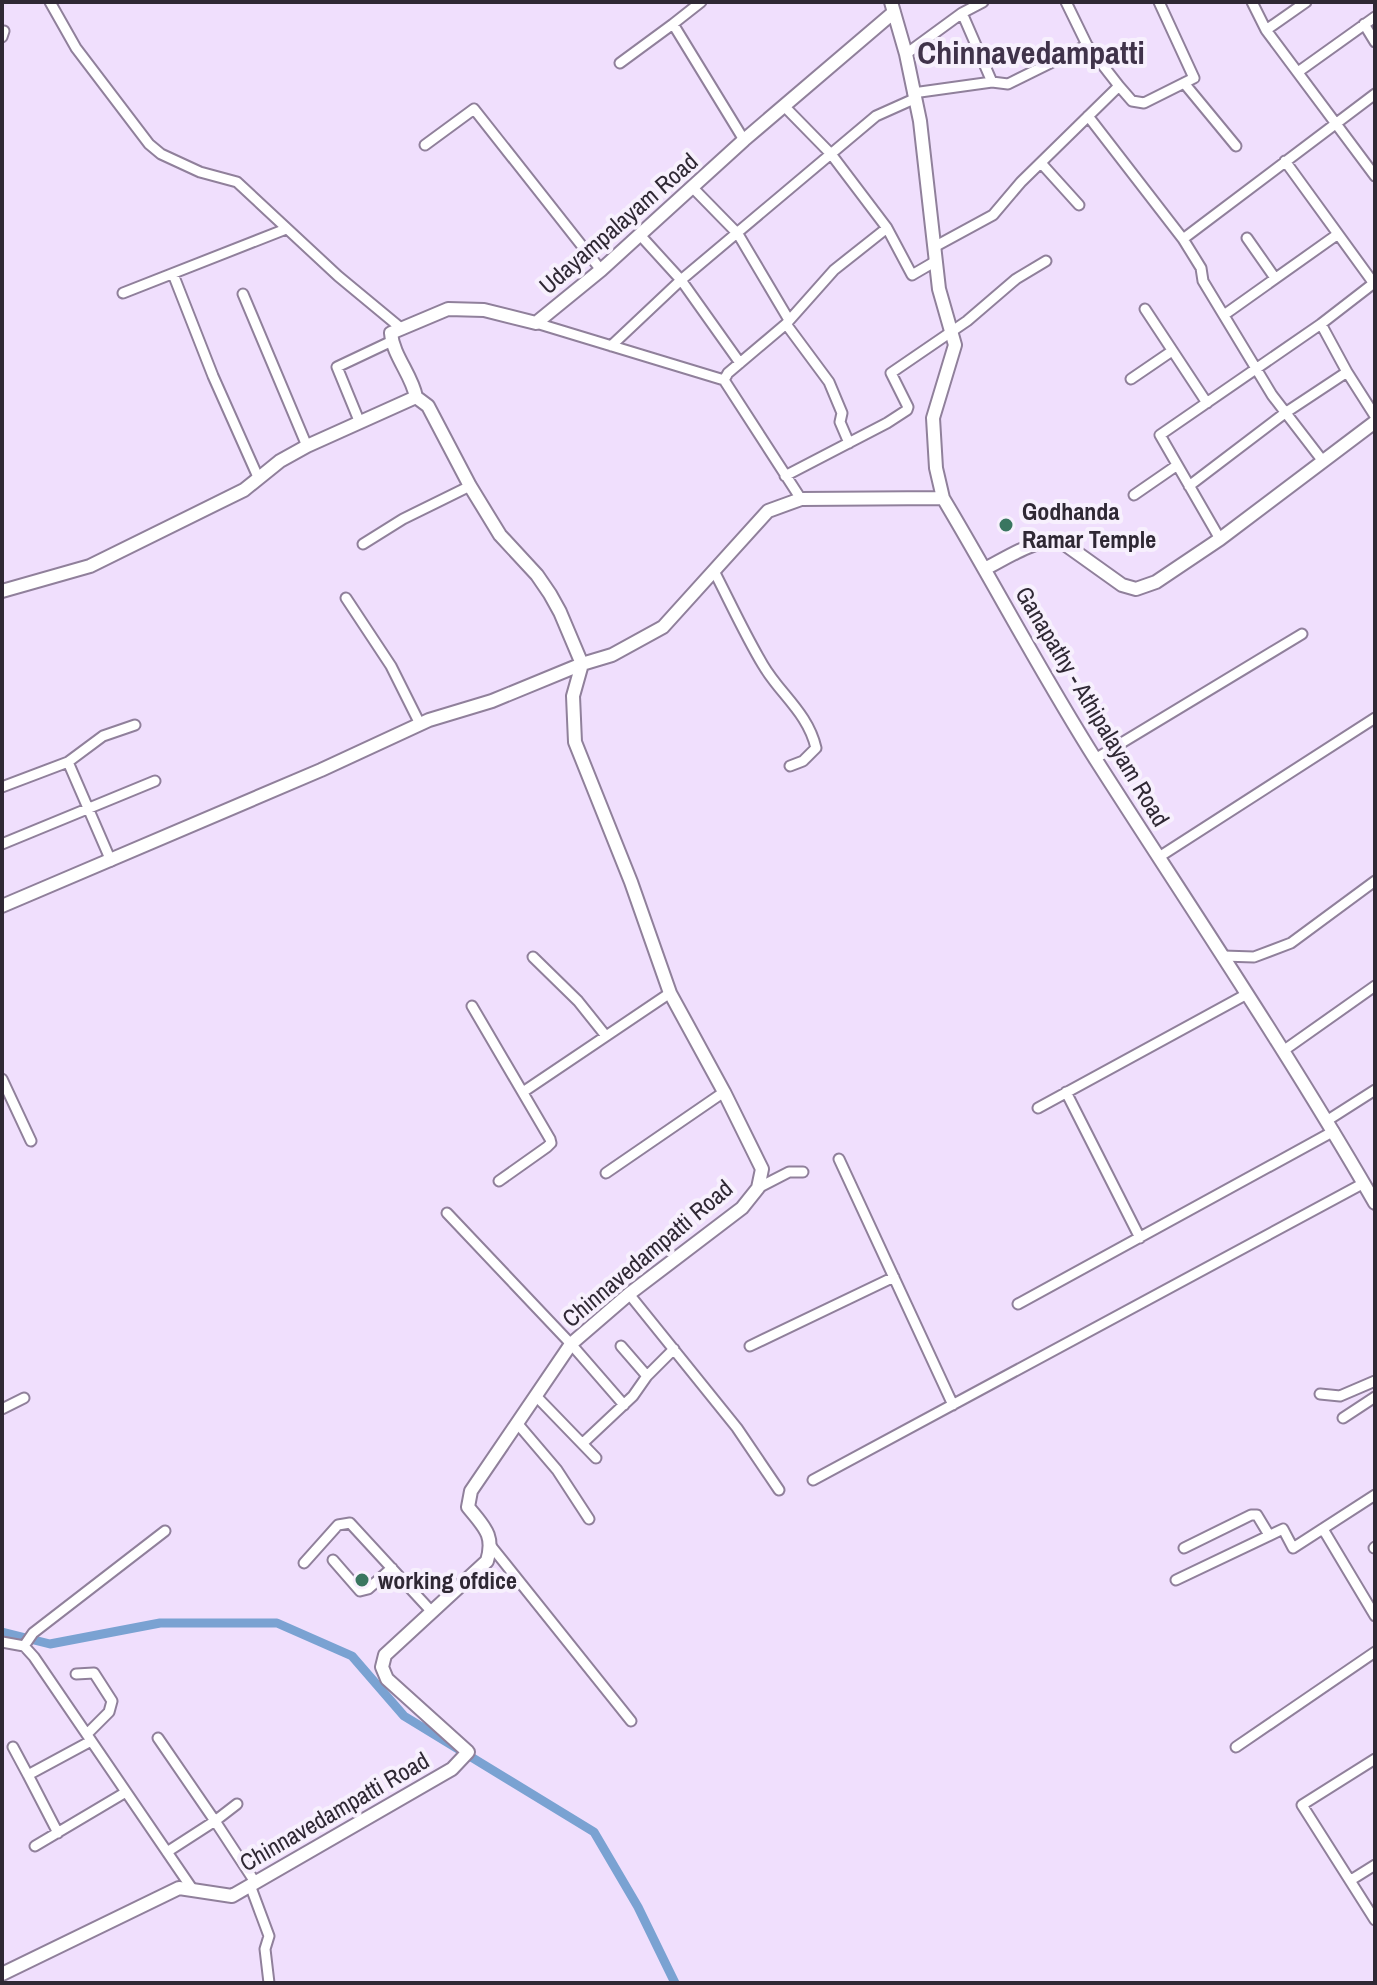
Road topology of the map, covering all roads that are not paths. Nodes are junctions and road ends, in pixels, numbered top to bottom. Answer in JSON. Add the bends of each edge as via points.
{"nodes":[{"id":1,"x":50,"y":2,"type":"edge"},
{"id":2,"x":701,"y":2,"type":"edge"},
{"id":3,"x":1066,"y":2,"type":"edge"},
{"id":4,"x":1159,"y":2,"type":"edge"},
{"id":5,"x":1252,"y":2,"type":"edge"},
{"id":6,"x":1306,"y":2,"type":"edge"},
{"id":7,"x":978,"y":3,"type":"edge"},
{"id":8,"x":893,"y":7,"type":"edge"},
{"id":9,"x":962,"y":13,"type":"junction"},
{"id":10,"x":1375,"y":17,"type":"edge"},
{"id":11,"x":673,"y":24,"type":"junction"},
{"id":12,"x":1364,"y":24,"type":"junction"},
{"id":13,"x":1266,"y":30,"type":"junction"},
{"id":14,"x":1375,"y":42,"type":"edge"},
{"id":15,"x":1087,"y":45,"type":"junction"},
{"id":16,"x":906,"y":54,"type":"junction"},
{"id":17,"x":620,"y":63,"type":"dead end"},
{"id":18,"x":1298,"y":72,"type":"junction"},
{"id":19,"x":992,"y":82,"type":"junction"},
{"id":20,"x":1184,"y":83,"type":"junction"},
{"id":21,"x":1119,"y":86,"type":"junction"},
{"id":22,"x":1375,"y":94,"type":"edge"},
{"id":23,"x":914,"y":96,"type":"junction"},
{"id":24,"x":784,"y":106,"type":"junction"},
{"id":25,"x":1088,"y":116,"type":"junction"},
{"id":26,"x":1337,"y":123,"type":"junction"},
{"id":27,"x":744,"y":140,"type":"junction"},
{"id":28,"x":425,"y":145,"type":"dead end"},
{"id":29,"x":1236,"y":146,"type":"dead end"},
{"id":30,"x":831,"y":154,"type":"junction"},
{"id":31,"x":1285,"y":161,"type":"junction"},
{"id":32,"x":1041,"y":163,"type":"junction"},
{"id":33,"x":1375,"y":176,"type":"edge"},
{"id":34,"x":693,"y":188,"type":"junction"},
{"id":35,"x":1079,"y":205,"type":"dead end"},
{"id":36,"x":887,"y":228,"type":"junction"},
{"id":37,"x":286,"y":229,"type":"junction"},
{"id":38,"x":738,"y":234,"type":"junction"},
{"id":39,"x":1338,"y":234,"type":"junction"},
{"id":40,"x":640,"y":235,"type":"junction"},
{"id":41,"x":1247,"y":238,"type":"dead end"},
{"id":42,"x":1183,"y":239,"type":"junction"},
{"id":43,"x":936,"y":246,"type":"junction"},
{"id":44,"x":936,"y":261,"type":"junction"},
{"id":45,"x":1046,"y":261,"type":"dead end"},
{"id":46,"x":601,"y":270,"type":"junction"},
{"id":47,"x":173,"y":274,"type":"junction"},
{"id":48,"x":1275,"y":278,"type":"junction"},
{"id":49,"x":681,"y":280,"type":"junction"},
{"id":50,"x":1374,"y":284,"type":"edge"},
{"id":51,"x":123,"y":293,"type":"dead end"},
{"id":52,"x":243,"y":294,"type":"dead end"},
{"id":53,"x":1145,"y":309,"type":"dead end"},
{"id":54,"x":1224,"y":315,"type":"junction"},
{"id":55,"x":787,"y":322,"type":"junction"},
{"id":56,"x":536,"y":323,"type":"junction"},
{"id":57,"x":1321,"y":324,"type":"junction"},
{"id":58,"x":402,"y":329,"type":"junction"},
{"id":59,"x":952,"y":331,"type":"junction"},
{"id":60,"x":392,"y":341,"type":"junction"},
{"id":61,"x":611,"y":346,"type":"junction"},
{"id":62,"x":1172,"y":351,"type":"junction"},
{"id":63,"x":740,"y":363,"type":"junction"},
{"id":64,"x":1257,"y":368,"type":"junction"},
{"id":65,"x":1347,"y":372,"type":"junction"},
{"id":66,"x":1131,"y":379,"type":"dead end"},
{"id":67,"x":724,"y":380,"type":"junction"},
{"id":68,"x":416,"y":397,"type":"junction"},
{"id":69,"x":1207,"y":403,"type":"junction"},
{"id":70,"x":1285,"y":413,"type":"junction"},
{"id":71,"x":1375,"y":419,"type":"edge"},
{"id":72,"x":360,"y":423,"type":"junction"},
{"id":73,"x":849,"y":443,"type":"junction"},
{"id":74,"x":307,"y":446,"type":"junction"},
{"id":75,"x":1322,"y":460,"type":"junction"},
{"id":76,"x":1176,"y":466,"type":"junction"},
{"id":77,"x":785,"y":476,"type":"junction"},
{"id":78,"x":258,"y":477,"type":"junction"},
{"id":79,"x":470,"y":486,"type":"junction"},
{"id":80,"x":1189,"y":486,"type":"junction"},
{"id":81,"x":1134,"y":495,"type":"dead end"},
{"id":82,"x":943,"y":498,"type":"junction"},
{"id":83,"x":801,"y":499,"type":"junction"},
{"id":84,"x":1220,"y":539,"type":"junction"},
{"id":85,"x":363,"y":544,"type":"dead end"},
{"id":86,"x":985,"y":569,"type":"junction"},
{"id":87,"x":714,"y":571,"type":"junction"},
{"id":88,"x":2,"y":591,"type":"edge"},
{"id":89,"x":346,"y":598,"type":"dead end"},
{"id":90,"x":1302,"y":634,"type":"dead end"},
{"id":91,"x":582,"y":664,"type":"junction"},
{"id":92,"x":1375,"y":718,"type":"edge"},
{"id":93,"x":420,"y":724,"type":"junction"},
{"id":94,"x":135,"y":725,"type":"dead end"},
{"id":95,"x":1095,"y":759,"type":"junction"},
{"id":96,"x":68,"y":762,"type":"junction"},
{"id":97,"x":790,"y":766,"type":"dead end"},
{"id":98,"x":155,"y":781,"type":"dead end"},
{"id":99,"x":2,"y":787,"type":"edge"},
{"id":100,"x":88,"y":809,"type":"junction"},
{"id":101,"x":2,"y":844,"type":"edge"},
{"id":102,"x":1159,"y":857,"type":"junction"},
{"id":103,"x":111,"y":861,"type":"junction"},
{"id":104,"x":1375,"y":881,"type":"edge"},
{"id":105,"x":2,"y":906,"type":"edge"},
{"id":106,"x":1223,"y":956,"type":"junction"},
{"id":107,"x":533,"y":957,"type":"dead end"},
{"id":108,"x":1375,"y":986,"type":"edge"},
{"id":109,"x":670,"y":993,"type":"junction"},
{"id":110,"x":1247,"y":994,"type":"junction"},
{"id":111,"x":472,"y":1006,"type":"dead end"},
{"id":112,"x":606,"y":1036,"type":"junction"},
{"id":113,"x":1283,"y":1051,"type":"junction"},
{"id":114,"x":2,"y":1079,"type":"edge"},
{"id":115,"x":1375,"y":1090,"type":"edge"},
{"id":116,"x":523,"y":1092,"type":"junction"},
{"id":117,"x":724,"y":1092,"type":"junction"},
{"id":118,"x":1066,"y":1092,"type":"junction"},
{"id":119,"x":1038,"y":1108,"type":"dead end"},
{"id":120,"x":1331,"y":1126,"type":"junction"},
{"id":121,"x":31,"y":1141,"type":"dead end"},
{"id":122,"x":839,"y":1159,"type":"dead end"},
{"id":123,"x":803,"y":1172,"type":"dead end"},
{"id":124,"x":606,"y":1173,"type":"dead end"},
{"id":125,"x":499,"y":1181,"type":"dead end"},
{"id":126,"x":1364,"y":1183,"type":"junction"},
{"id":127,"x":758,"y":1188,"type":"junction"},
{"id":128,"x":1375,"y":1203,"type":"edge"},
{"id":129,"x":447,"y":1213,"type":"dead end"},
{"id":130,"x":1140,"y":1238,"type":"junction"},
{"id":131,"x":894,"y":1277,"type":"junction"},
{"id":132,"x":629,"y":1294,"type":"junction"},
{"id":133,"x":1018,"y":1304,"type":"dead end"},
{"id":134,"x":571,"y":1344,"type":"junction"},
{"id":135,"x":621,"y":1346,"type":"dead end"},
{"id":136,"x":750,"y":1346,"type":"dead end"},
{"id":137,"x":674,"y":1349,"type":"junction"},
{"id":138,"x":647,"y":1376,"type":"junction"},
{"id":139,"x":1375,"y":1381,"type":"edge"},
{"id":140,"x":1320,"y":1394,"type":"dead end"},
{"id":141,"x":536,"y":1396,"type":"junction"},
{"id":142,"x":1375,"y":1397,"type":"edge"},
{"id":143,"x":24,"y":1398,"type":"dead end"},
{"id":144,"x":624,"y":1405,"type":"junction"},
{"id":145,"x":953,"y":1405,"type":"junction"},
{"id":146,"x":2,"y":1409,"type":"edge"},
{"id":147,"x":1343,"y":1418,"type":"dead end"},
{"id":148,"x":517,"y":1423,"type":"junction"},
{"id":149,"x":583,"y":1443,"type":"junction"},
{"id":150,"x":596,"y":1458,"type":"dead end"},
{"id":151,"x":813,"y":1480,"type":"dead end"},
{"id":152,"x":779,"y":1490,"type":"dead end"},
{"id":153,"x":1375,"y":1495,"type":"edge"},
{"id":154,"x":589,"y":1519,"type":"dead end"},
{"id":155,"x":1323,"y":1529,"type":"junction"},
{"id":156,"x":165,"y":1531,"type":"dead end"},
{"id":157,"x":1269,"y":1535,"type":"junction"},
{"id":158,"x":491,"y":1546,"type":"junction"},
{"id":159,"x":1184,"y":1548,"type":"dead end"},
{"id":160,"x":333,"y":1560,"type":"dead end"},
{"id":161,"x":304,"y":1563,"type":"dead end"},
{"id":162,"x":392,"y":1568,"type":"junction"},
{"id":163,"x":1176,"y":1580,"type":"dead end"},
{"id":164,"x":432,"y":1612,"type":"junction"},
{"id":165,"x":1375,"y":1616,"type":"edge"},
{"id":166,"x":2,"y":1642,"type":"edge"},
{"id":167,"x":24,"y":1646,"type":"junction"},
{"id":168,"x":1375,"y":1652,"type":"edge"},
{"id":169,"x":76,"y":1674,"type":"dead end"},
{"id":170,"x":631,"y":1721,"type":"dead end"},
{"id":171,"x":89,"y":1737,"type":"junction"},
{"id":172,"x":158,"y":1738,"type":"dead end"},
{"id":173,"x":13,"y":1747,"type":"dead end"},
{"id":174,"x":1236,"y":1747,"type":"dead end"},
{"id":175,"x":1375,"y":1759,"type":"edge"},
{"id":176,"x":28,"y":1775,"type":"junction"},
{"id":177,"x":126,"y":1792,"type":"junction"},
{"id":178,"x":237,"y":1804,"type":"dead end"},
{"id":179,"x":215,"y":1821,"type":"junction"},
{"id":180,"x":58,"y":1833,"type":"junction"},
{"id":181,"x":35,"y":1846,"type":"dead end"},
{"id":182,"x":167,"y":1852,"type":"junction"},
{"id":183,"x":1375,"y":1865,"type":"edge"},
{"id":184,"x":1351,"y":1880,"type":"junction"},
{"id":185,"x":252,"y":1884,"type":"junction"},
{"id":186,"x":193,"y":1890,"type":"junction"},
{"id":187,"x":1375,"y":1920,"type":"edge"},
{"id":188,"x":2,"y":1974,"type":"edge"},
{"id":189,"x":269,"y":1983,"type":"edge"}],
"edges":[{"from":1,"to":37,"type":"street","via":[[76,48],[149,144],[200,172],[237,182]]},
{"from":2,"to":11,"type":"street"},
{"from":3,"to":15,"type":"street"},
{"from":4,"to":20,"type":"street","via":[[1194,78]]},
{"from":5,"to":13,"type":"street"},
{"from":6,"to":13,"type":"street"},
{"from":7,"to":9,"type":"street"},
{"from":8,"to":16,"type":"street","name":"Ganapathy - Athipalayam Road"},
{"from":8,"to":24,"type":"street","name":"Udayampalayam Road"},
{"from":9,"to":16,"type":"street"},
{"from":9,"to":19,"type":"street"},
{"from":10,"to":12,"type":"street"},
{"from":11,"to":17,"type":"street"},
{"from":11,"to":27,"type":"street"},
{"from":12,"to":14,"type":"street"},
{"from":12,"to":18,"type":"street"},
{"from":13,"to":18,"type":"street"},
{"from":15,"to":19,"type":"street","via":[[1008,84]]},
{"from":15,"to":21,"type":"street"},
{"from":16,"to":23,"type":"street","name":"Ganapathy - Athipalayam Road"},
{"from":18,"to":26,"type":"street"},
{"from":19,"to":23,"type":"street"},
{"from":20,"to":21,"type":"street","via":[[1144,103],[1132,101]]},
{"from":20,"to":29,"type":"street"},
{"from":21,"to":25,"type":"street"},
{"from":22,"to":26,"type":"street"},
{"from":23,"to":30,"type":"street","via":[[876,116]]},
{"from":23,"to":43,"type":"street","name":"Ganapathy - Athipalayam Road"},
{"from":24,"to":27,"type":"street","name":"Udayampalayam Road"},
{"from":24,"to":30,"type":"street"},
{"from":25,"to":32,"type":"street"},
{"from":25,"to":42,"type":"street"},
{"from":26,"to":31,"type":"street"},
{"from":26,"to":33,"type":"street"},
{"from":27,"to":34,"type":"street","name":"Udayampalayam Road"},
{"from":28,"to":46,"type":"street","via":[[474,109]]},
{"from":30,"to":36,"type":"street"},
{"from":30,"to":38,"type":"street"},
{"from":31,"to":39,"type":"street"},
{"from":31,"to":42,"type":"street"},
{"from":32,"to":35,"type":"street"},
{"from":32,"to":43,"type":"street","via":[[993,215]]},
{"from":34,"to":38,"type":"street"},
{"from":34,"to":40,"type":"street","name":"Udayampalayam Road"},
{"from":36,"to":44,"type":"street","via":[[912,275]]},
{"from":36,"to":55,"type":"street","via":[[834,270]]},
{"from":37,"to":47,"type":"street"},
{"from":37,"to":58,"type":"street"},
{"from":38,"to":49,"type":"street"},
{"from":38,"to":55,"type":"street"},
{"from":39,"to":48,"type":"street"},
{"from":39,"to":50,"type":"street"},
{"from":40,"to":46,"type":"street","name":"Udayampalayam Road"},
{"from":40,"to":49,"type":"street"},
{"from":41,"to":48,"type":"street"},
{"from":42,"to":54,"type":"street"},
{"from":43,"to":44,"type":"street","name":"Ganapathy - Athipalayam Road"},
{"from":44,"to":59,"type":"street","name":"Ganapathy - Athipalayam Road"},
{"from":45,"to":59,"type":"street"},
{"from":46,"to":56,"type":"street","name":"Udayampalayam Road"},
{"from":47,"to":51,"type":"street"},
{"from":47,"to":78,"type":"street"},
{"from":48,"to":54,"type":"street"},
{"from":49,"to":61,"type":"street"},
{"from":49,"to":63,"type":"street"},
{"from":50,"to":57,"type":"street"},
{"from":52,"to":74,"type":"street"},
{"from":53,"to":62,"type":"street"},
{"from":54,"to":64,"type":"street"},
{"from":55,"to":63,"type":"street"},
{"from":55,"to":73,"type":"street","via":[[829,382]]},
{"from":56,"to":58,"type":"street","name":"Udayampalayam Road","via":[[484,310],[448,309]]},
{"from":56,"to":61,"type":"street"},
{"from":57,"to":64,"type":"street"},
{"from":57,"to":65,"type":"street"},
{"from":58,"to":60,"type":"street","name":"Udayampalayam Road","via":[[391,333]]},
{"from":59,"to":73,"type":"street","via":[[891,373],[907,410]]},
{"from":59,"to":82,"type":"street","name":"Ganapathy - Athipalayam Road","via":[[955,345],[933,418]]},
{"from":60,"to":68,"type":"street"},
{"from":60,"to":72,"type":"street","via":[[337,367]]},
{"from":61,"to":67,"type":"street"},
{"from":62,"to":66,"type":"street"},
{"from":62,"to":69,"type":"street"},
{"from":63,"to":67,"type":"street"},
{"from":64,"to":69,"type":"street"},
{"from":64,"to":70,"type":"street"},
{"from":65,"to":70,"type":"street"},
{"from":65,"to":71,"type":"street"},
{"from":67,"to":77,"type":"street"},
{"from":68,"to":72,"type":"street"},
{"from":68,"to":79,"type":"street","via":[[428,406]]},
{"from":69,"to":76,"type":"street","via":[[1160,435]]},
{"from":70,"to":75,"type":"street"},
{"from":70,"to":80,"type":"street"},
{"from":71,"to":75,"type":"street"},
{"from":72,"to":74,"type":"street"},
{"from":73,"to":77,"type":"street"},
{"from":74,"to":78,"type":"street"},
{"from":75,"to":84,"type":"street"},
{"from":76,"to":80,"type":"street"},
{"from":76,"to":81,"type":"street"},
{"from":77,"to":83,"type":"street"},
{"from":78,"to":88,"type":"street","via":[[244,490],[90,566]]},
{"from":79,"to":85,"type":"street"},
{"from":79,"to":91,"type":"street","via":[[500,535],[550,594]]},
{"from":80,"to":84,"type":"street"},
{"from":82,"to":83,"type":"street"},
{"from":82,"to":86,"type":"street","name":"Ganapathy - Athipalayam Road"},
{"from":83,"to":87,"type":"street","via":[[768,511]]},
{"from":84,"to":86,"type":"street","via":[[1156,582],[1136,589],[1122,585],[1059,540],[1029,547]]},
{"from":86,"to":95,"type":"street","name":"Ganapathy - Athipalayam Road"},
{"from":87,"to":91,"type":"street","via":[[663,627],[612,655]]},
{"from":87,"to":97,"type":"street","via":[[764,667],[813,735],[816,748]]},
{"from":89,"to":93,"type":"street","via":[[391,666]]},
{"from":90,"to":95,"type":"street"},
{"from":91,"to":93,"type":"street"},
{"from":91,"to":109,"type":"street","name":"Chinnavedampatti Road","via":[[573,696],[575,742]]},
{"from":92,"to":102,"type":"street"},
{"from":93,"to":103,"type":"street"},
{"from":94,"to":96,"type":"street","via":[[103,736]]},
{"from":95,"to":102,"type":"street","name":"Ganapathy - Athipalayam Road"},
{"from":96,"to":99,"type":"street"},
{"from":96,"to":100,"type":"street"},
{"from":98,"to":100,"type":"street"},
{"from":100,"to":101,"type":"street"},
{"from":100,"to":103,"type":"street"},
{"from":102,"to":106,"type":"street","name":"Ganapathy - Athipalayam Road"},
{"from":103,"to":105,"type":"street"},
{"from":104,"to":106,"type":"street","via":[[1291,943],[1254,957]]},
{"from":106,"to":110,"type":"street","name":"Ganapathy - Athipalayam Road"},
{"from":107,"to":112,"type":"street"},
{"from":108,"to":113,"type":"street"},
{"from":109,"to":112,"type":"street"},
{"from":109,"to":117,"type":"street","name":"Chinnavedampatti Road"},
{"from":110,"to":113,"type":"street","name":"Ganapathy - Athipalayam Road"},
{"from":110,"to":118,"type":"street"},
{"from":111,"to":116,"type":"street"},
{"from":112,"to":116,"type":"street"},
{"from":113,"to":120,"type":"street","name":"Ganapathy - Athipalayam Road"},
{"from":114,"to":121,"type":"street"},
{"from":115,"to":120,"type":"street"},
{"from":116,"to":125,"type":"street","via":[[551,1143]]},
{"from":117,"to":124,"type":"street"},
{"from":117,"to":127,"type":"street","name":"Chinnavedampatti Road","via":[[762,1169]]},
{"from":118,"to":119,"type":"street"},
{"from":118,"to":130,"type":"street"},
{"from":120,"to":126,"type":"street","name":"Ganapathy - Athipalayam Road"},
{"from":120,"to":130,"type":"street"},
{"from":122,"to":131,"type":"street"},
{"from":123,"to":127,"type":"street","via":[[789,1172]]},
{"from":126,"to":128,"type":"street","name":"Ganapathy - Athipalayam Road"},
{"from":126,"to":145,"type":"street"},
{"from":127,"to":132,"type":"street","name":"Chinnavedampatti Road","via":[[742,1208]]},
{"from":129,"to":134,"type":"street"},
{"from":130,"to":133,"type":"street"},
{"from":131,"to":136,"type":"street"},
{"from":131,"to":145,"type":"street"},
{"from":132,"to":134,"type":"street","name":"Chinnavedampatti Road"},
{"from":132,"to":137,"type":"street"},
{"from":134,"to":141,"type":"street","name":"Chinnavedampatti Road"},
{"from":134,"to":144,"type":"street"},
{"from":135,"to":138,"type":"street"},
{"from":137,"to":138,"type":"street"},
{"from":137,"to":152,"type":"street"},
{"from":138,"to":144,"type":"street"},
{"from":139,"to":140,"type":"street","via":[[1340,1396]]},
{"from":141,"to":148,"type":"street","name":"Chinnavedampatti Road"},
{"from":141,"to":149,"type":"street"},
{"from":142,"to":147,"type":"street"},
{"from":143,"to":146,"type":"street"},
{"from":144,"to":149,"type":"street"},
{"from":145,"to":151,"type":"street"},
{"from":148,"to":154,"type":"street"},
{"from":148,"to":158,"type":"street","name":"Chinnavedampatti Road","via":[[471,1491],[468,1507],[487,1531]]},
{"from":149,"to":150,"type":"street"},
{"from":153,"to":155,"type":"street"},
{"from":155,"to":157,"type":"street","via":[[1293,1548],[1283,1529]]},
{"from":155,"to":165,"type":"street"},
{"from":156,"to":167,"type":"street","via":[[33,1633]]},
{"from":157,"to":159,"type":"street","via":[[1257,1515],[1251,1515]]},
{"from":157,"to":163,"type":"street"},
{"from":158,"to":164,"type":"street","name":"Chinnavedampatti Road","via":[[487,1561]]},
{"from":158,"to":170,"type":"street"},
{"from":160,"to":162,"type":"street","via":[[360,1591]]},
{"from":161,"to":162,"type":"street","via":[[338,1525],[350,1523]]},
{"from":162,"to":164,"type":"street"},
{"from":164,"to":185,"type":"street","name":"Chinnavedampatti Road","via":[[385,1655],[382,1667],[387,1679],[468,1752],[452,1769]]},
{"from":166,"to":167,"type":"street"},
{"from":167,"to":171,"type":"street"},
{"from":168,"to":174,"type":"street"},
{"from":169,"to":171,"type":"street","via":[[94,1673],[112,1701]]},
{"from":171,"to":176,"type":"street"},
{"from":171,"to":177,"type":"street"},
{"from":172,"to":179,"type":"street"},
{"from":173,"to":176,"type":"street"},
{"from":175,"to":184,"type":"street","via":[[1302,1805]]},
{"from":176,"to":180,"type":"street"},
{"from":177,"to":180,"type":"street"},
{"from":177,"to":182,"type":"street"},
{"from":178,"to":179,"type":"street"},
{"from":179,"to":182,"type":"street"},
{"from":179,"to":185,"type":"street"},
{"from":180,"to":181,"type":"street"},
{"from":182,"to":186,"type":"street"},
{"from":183,"to":184,"type":"street"},
{"from":184,"to":187,"type":"street"},
{"from":185,"to":186,"type":"street","name":"Chinnavedampatti Road","via":[[232,1896]]},
{"from":185,"to":189,"type":"street","via":[[269,1936]]},
{"from":186,"to":188,"type":"street","name":"Chinnavedampatti Road","via":[[179,1888]]}]}
